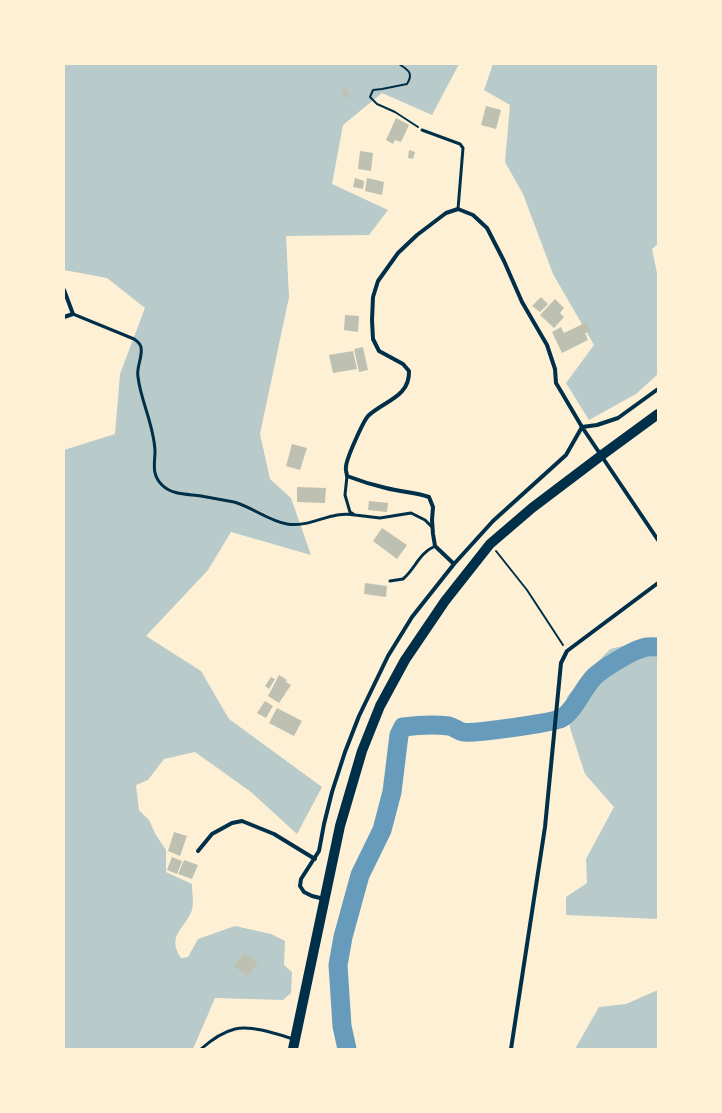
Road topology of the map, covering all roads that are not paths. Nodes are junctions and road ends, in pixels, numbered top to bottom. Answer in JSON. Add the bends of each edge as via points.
{"nodes":[{"id":1,"x":422,"y":130,"type":"road end"},
{"id":2,"x":458,"y":209,"type":"junction"},
{"id":3,"x":64,"y":290,"type":"edge"},
{"id":4,"x":73,"y":314,"type":"junction"},
{"id":5,"x":64,"y":317,"type":"edge"},
{"id":6,"x":658,"y":389,"type":"edge"},
{"id":7,"x":658,"y":414,"type":"edge"},
{"id":8,"x":582,"y":427,"type":"junction"},
{"id":9,"x":602,"y":455,"type":"junction"},
{"id":10,"x":347,"y":476,"type":"junction"},
{"id":11,"x":355,"y":515,"type":"junction"},
{"id":12,"x":432,"y":527,"type":"junction"},
{"id":13,"x":658,"y":540,"type":"edge"},
{"id":14,"x":435,"y":546,"type":"junction"},
{"id":15,"x":454,"y":564,"type":"junction"},
{"id":16,"x":390,"y":580,"type":"dead end"},
{"id":17,"x":658,"y":583,"type":"edge"},
{"id":18,"x":198,"y":851,"type":"dead end"},
{"id":19,"x":315,"y":859,"type":"junction"},
{"id":20,"x":325,"y":899,"type":"junction"},
{"id":21,"x":294,"y":1044,"type":"edge"},
{"id":22,"x":201,"y":1049,"type":"edge"},
{"id":23,"x":511,"y":1049,"type":"edge"}],
"edges":[{"from":1,"to":2,"type":"lane","via":[[460,144],[463,148]]},
{"from":2,"to":8,"type":"street","via":[[474,216],[487,228],[522,302],[547,345],[555,369],[556,383]]},
{"from":2,"to":10,"type":"street","via":[[446,213],[417,235],[398,253],[378,281],[373,297],[373,339],[379,351],[409,370],[409,378],[397,397],[368,417],[362,426],[346,467]]},
{"from":3,"to":4,"type":"street"},
{"from":4,"to":5,"type":"street"},
{"from":4,"to":11,"type":"lane","via":[[134,338],[140,343],[142,348],[138,377],[152,426],[155,474],[161,484],[169,490],[236,503],[288,524],[346,513]]},
{"from":6,"to":8,"type":"street","via":[[618,418]]},
{"from":7,"to":9,"type":"highway"},
{"from":8,"to":9,"type":"street"},
{"from":8,"to":15,"type":"street","via":[[566,455],[494,521]]},
{"from":9,"to":13,"type":"street"},
{"from":9,"to":20,"type":"highway","via":[[532,508],[490,544],[441,606],[405,660],[380,706],[362,751],[340,826]]},
{"from":10,"to":11,"type":"lane","via":[[345,495],[350,512]]},
{"from":10,"to":12,"type":"street","via":[[387,489],[419,493],[429,497],[433,507]]},
{"from":11,"to":12,"type":"lane","via":[[380,518],[410,513],[425,520]]},
{"from":12,"to":14,"type":"street"},
{"from":14,"to":15,"type":"street"},
{"from":14,"to":16,"type":"lane","via":[[422,555],[403,579]]},
{"from":15,"to":19,"type":"street","via":[[412,617],[374,684],[338,772]]},
{"from":17,"to":23,"type":"street","via":[[567,650],[561,663],[545,828]]},
{"from":18,"to":19,"type":"street","via":[[212,834],[232,823],[242,821],[274,834]]},
{"from":19,"to":20,"type":"street","via":[[301,879],[300,886],[304,892]]},
{"from":20,"to":21,"type":"highway"},
{"from":21,"to":22,"type":"lane","via":[[276,1034],[248,1028],[236,1029],[215,1038]]}]}
